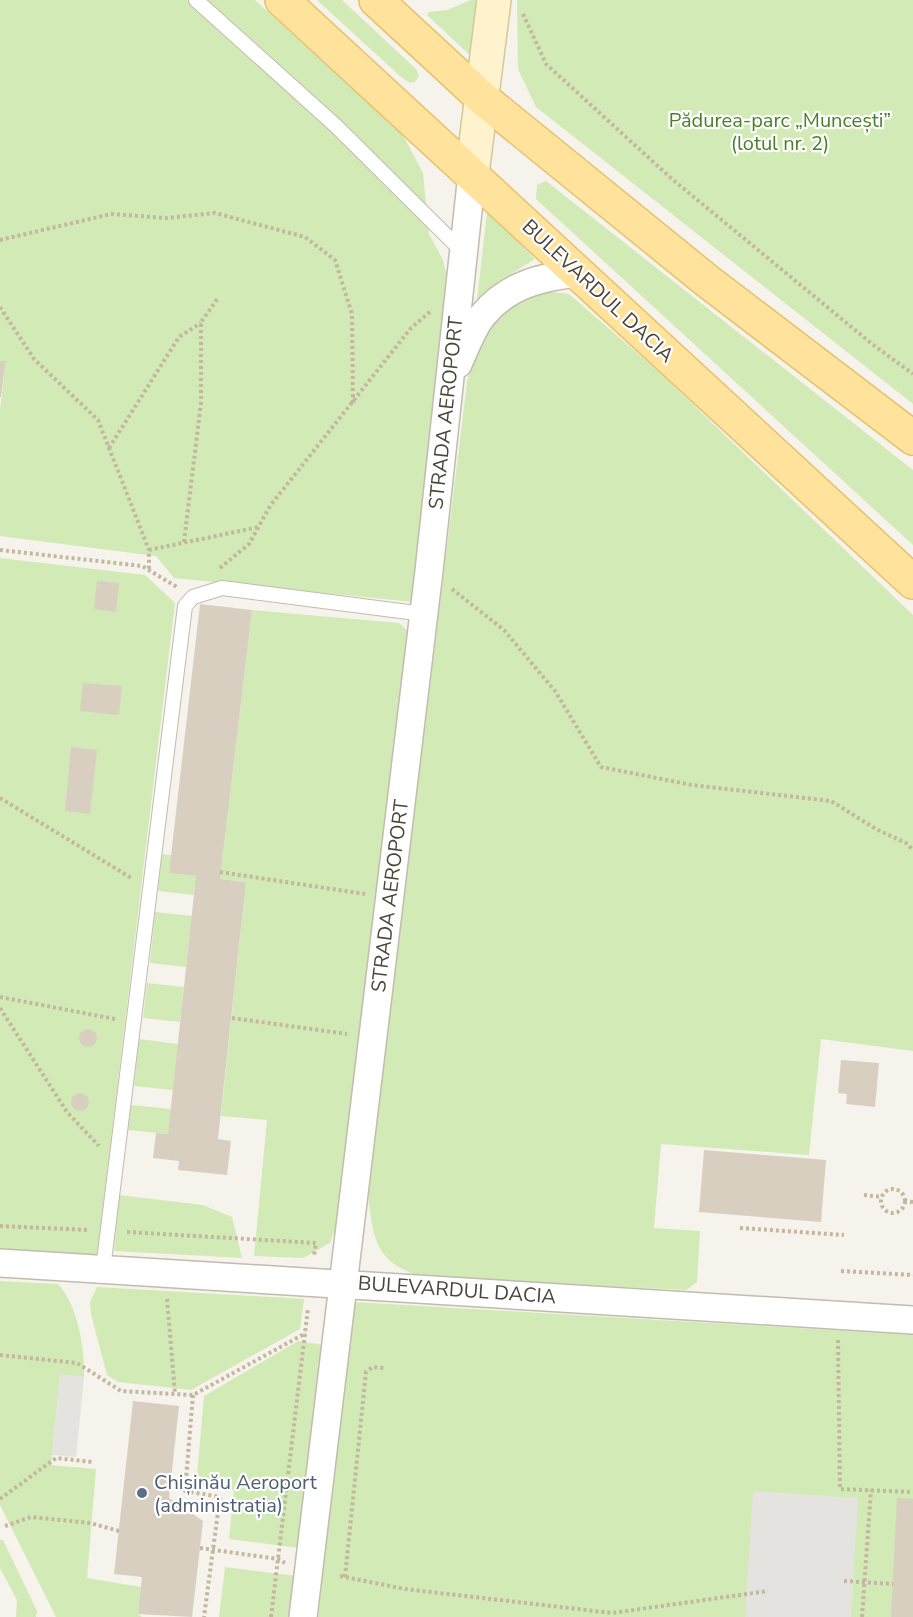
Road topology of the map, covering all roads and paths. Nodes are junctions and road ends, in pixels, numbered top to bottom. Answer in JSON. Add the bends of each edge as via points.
{"nodes":[{"id":1,"x":196,"y":0,"type":"edge"},
{"id":2,"x":282,"y":0,"type":"edge"},
{"id":3,"x":376,"y":0,"type":"edge"},
{"id":4,"x":508,"y":5,"type":"edge"},
{"id":5,"x":482,"y":98,"type":"junction"},
{"id":6,"x":472,"y":174,"type":"junction"},
{"id":7,"x":0,"y":240,"type":"edge"},
{"id":8,"x":462,"y":251,"type":"junction"},
{"id":9,"x":577,"y":273,"type":"junction"},
{"id":10,"x":218,"y":298,"type":"dead end"},
{"id":11,"x":457,"y":302,"type":"junction"},
{"id":12,"x":0,"y":307,"type":"edge"},
{"id":13,"x":201,"y":322,"type":"junction"},
{"id":14,"x":913,"y":374,"type":"edge"},
{"id":15,"x":450,"y":379,"type":"junction"},
{"id":16,"x":353,"y":406,"type":"junction"},
{"id":17,"x":913,"y":438,"type":"edge"},
{"id":18,"x":109,"y":449,"type":"junction"},
{"id":19,"x":259,"y":527,"type":"junction"},
{"id":20,"x":183,"y":542,"type":"junction"},
{"id":21,"x":0,"y":550,"type":"edge"},
{"id":22,"x":149,"y":550,"type":"junction"},
{"id":23,"x":149,"y":570,"type":"junction"},
{"id":24,"x":429,"y":571,"type":"junction"},
{"id":25,"x":913,"y":582,"type":"edge"},
{"id":26,"x":199,"y":594,"type":"junction"},
{"id":27,"x":424,"y":614,"type":"junction"},
{"id":28,"x":0,"y":798,"type":"edge"},
{"id":29,"x":913,"y":850,"type":"edge"},
{"id":30,"x":220,"y":872,"type":"dead end"},
{"id":31,"x":150,"y":889,"type":"junction"},
{"id":32,"x":390,"y":898,"type":"junction"},
{"id":33,"x":0,"y":997,"type":"edge"},
{"id":34,"x":0,"y":1008,"type":"edge"},
{"id":35,"x":232,"y":1018,"type":"dead end"},
{"id":36,"x":133,"y":1023,"type":"junction"},
{"id":37,"x":374,"y":1038,"type":"junction"},
{"id":38,"x":116,"y":1164,"type":"junction"},
{"id":39,"x":864,"y":1195,"type":"dead end"},
{"id":40,"x":882,"y":1197,"type":"junction"},
{"id":41,"x":904,"y":1201,"type":"junction"},
{"id":42,"x":913,"y":1202,"type":"edge"},
{"id":43,"x":0,"y":1226,"type":"edge"},
{"id":44,"x":740,"y":1228,"type":"dead end"},
{"id":45,"x":108,"y":1231,"type":"junction"},
{"id":46,"x":844,"y":1235,"type":"dead end"},
{"id":47,"x":0,"y":1263,"type":"edge"},
{"id":48,"x":103,"y":1269,"type":"junction"},
{"id":49,"x":841,"y":1271,"type":"dead end"},
{"id":50,"x":165,"y":1272,"type":"junction"},
{"id":51,"x":913,"y":1275,"type":"edge"},
{"id":52,"x":311,"y":1281,"type":"junction"},
{"id":53,"x":345,"y":1283,"type":"junction"},
{"id":54,"x":340,"y":1314,"type":"junction"},
{"id":55,"x":837,"y":1315,"type":"junction"},
{"id":56,"x":913,"y":1320,"type":"edge"},
{"id":57,"x":305,"y":1333,"type":"junction"},
{"id":58,"x":0,"y":1355,"type":"edge"},
{"id":59,"x":384,"y":1368,"type":"dead end"},
{"id":60,"x":175,"y":1394,"type":"junction"},
{"id":61,"x":194,"y":1395,"type":"junction"},
{"id":62,"x":92,"y":1462,"type":"dead end"},
{"id":63,"x":871,"y":1490,"type":"junction"},
{"id":64,"x":913,"y":1492,"type":"edge"},
{"id":65,"x":0,"y":1499,"type":"edge"},
{"id":66,"x":5,"y":1526,"type":"dead end"},
{"id":67,"x":119,"y":1531,"type":"dead end"},
{"id":68,"x":200,"y":1548,"type":"dead end"},
{"id":69,"x":213,"y":1550,"type":"junction"},
{"id":70,"x":278,"y":1559,"type":"junction"},
{"id":71,"x":294,"y":1568,"type":"dead end"},
{"id":72,"x":844,"y":1581,"type":"dead end"},
{"id":73,"x":865,"y":1583,"type":"junction"},
{"id":74,"x":893,"y":1584,"type":"dead end"},
{"id":75,"x":768,"y":1591,"type":"dead end"},
{"id":76,"x":204,"y":1617,"type":"edge"},
{"id":77,"x":271,"y":1617,"type":"edge"},
{"id":78,"x":303,"y":1617,"type":"edge"},
{"id":79,"x":862,"y":1617,"type":"edge"}],
"edges":[{"from":1,"to":8,"type":"lane","via":[[336,126]]},
{"from":2,"to":6,"type":"main road","name":"BULEVARDUL DACIA"},
{"from":3,"to":5,"type":"main road"},
{"from":4,"to":5,"type":"street"},
{"from":4,"to":14,"type":"path","via":[[546,64],[672,179]]},
{"from":5,"to":6,"type":"street"},
{"from":5,"to":17,"type":"main road","via":[[706,280]]},
{"from":6,"to":8,"type":"street","name":"STRADA AEROPORT"},
{"from":6,"to":9,"type":"main road","name":"BULEVARDUL DACIA"},
{"from":7,"to":16,"type":"path","via":[[111,214],[167,218],[214,213],[305,237],[335,260],[352,314]]},
{"from":8,"to":11,"type":"street","name":"STRADA AEROPORT"},
{"from":9,"to":15,"type":"street","via":[[538,278],[508,293],[482,315]]},
{"from":9,"to":25,"type":"main road","name":"BULEVARDUL DACIA"},
{"from":10,"to":13,"type":"path"},
{"from":11,"to":15,"type":"street","name":"STRADA AEROPORT"},
{"from":11,"to":16,"type":"path","via":[[431,311],[411,328]]},
{"from":12,"to":18,"type":"path","via":[[34,358],[98,420]]},
{"from":13,"to":18,"type":"path","via":[[179,337]]},
{"from":13,"to":20,"type":"path","via":[[201,403]]},
{"from":15,"to":24,"type":"street","name":"STRADA AEROPORT"},
{"from":16,"to":19,"type":"path","via":[[270,506]]},
{"from":18,"to":22,"type":"path"},
{"from":19,"to":20,"type":"path"},
{"from":19,"to":26,"type":"path","via":[[249,544],[220,568]]},
{"from":20,"to":22,"type":"path"},
{"from":21,"to":23,"type":"path","via":[[142,566]]},
{"from":22,"to":23,"type":"path"},
{"from":23,"to":26,"type":"path"},
{"from":24,"to":27,"type":"street","name":"STRADA AEROPORT"},
{"from":24,"to":29,"type":"path","via":[[504,630],[555,691],[601,767],[692,785],[831,801]]},
{"from":26,"to":27,"type":"lane","via":[[222,588]]},
{"from":26,"to":31,"type":"lane","via":[[185,606]]},
{"from":27,"to":32,"type":"street","name":"STRADA AEROPORT"},
{"from":28,"to":31,"type":"path"},
{"from":30,"to":32,"type":"path"},
{"from":31,"to":36,"type":"lane"},
{"from":32,"to":37,"type":"street","name":"STRADA AEROPORT"},
{"from":33,"to":36,"type":"path"},
{"from":34,"to":38,"type":"path","via":[[67,1112]]},
{"from":35,"to":37,"type":"path"},
{"from":36,"to":38,"type":"lane"},
{"from":37,"to":53,"type":"street","name":"STRADA AEROPORT"},
{"from":38,"to":45,"type":"lane"},
{"from":39,"to":40,"type":"path"},
{"from":40,"to":41,"type":"path","via":[[897,1190]]},
{"from":40,"to":41,"type":"path","via":[[882,1205],[891,1212],[901,1209]]},
{"from":41,"to":42,"type":"path"},
{"from":43,"to":45,"type":"path"},
{"from":44,"to":46,"type":"path"},
{"from":45,"to":48,"type":"lane"},
{"from":45,"to":52,"type":"path","via":[[316,1243]]},
{"from":47,"to":48,"type":"street","name":"BULEVARDUL DACIA"},
{"from":48,"to":50,"type":"street","name":"BULEVARDUL DACIA"},
{"from":49,"to":51,"type":"path"},
{"from":50,"to":52,"type":"street","name":"BULEVARDUL DACIA"},
{"from":50,"to":60,"type":"path"},
{"from":52,"to":53,"type":"street","name":"BULEVARDUL DACIA"},
{"from":52,"to":57,"type":"path"},
{"from":53,"to":54,"type":"street","name":"STRADA AEROPORT"},
{"from":53,"to":55,"type":"street","name":"BULEVARDUL DACIA"},
{"from":54,"to":57,"type":"path"},
{"from":54,"to":78,"type":"street","name":"STRADA AEROPORT"},
{"from":55,"to":56,"type":"street","name":"BULEVARDUL DACIA"},
{"from":55,"to":63,"type":"path","via":[[840,1489]]},
{"from":57,"to":61,"type":"path"},
{"from":57,"to":70,"type":"path"},
{"from":58,"to":60,"type":"path","via":[[77,1364],[121,1391]]},
{"from":59,"to":75,"type":"path","via":[[373,1367],[366,1372],[342,1576],[405,1589],[612,1613]]},
{"from":60,"to":61,"type":"path"},
{"from":61,"to":69,"type":"path","via":[[185,1491],[219,1497]]},
{"from":62,"to":65,"type":"path","via":[[56,1458]]},
{"from":63,"to":64,"type":"path"},
{"from":63,"to":73,"type":"path"},
{"from":66,"to":67,"type":"path","via":[[31,1516],[90,1522]]},
{"from":68,"to":69,"type":"path"},
{"from":69,"to":70,"type":"path"},
{"from":69,"to":76,"type":"path"},
{"from":70,"to":71,"type":"path"},
{"from":70,"to":77,"type":"path"},
{"from":72,"to":73,"type":"path"},
{"from":73,"to":74,"type":"path"},
{"from":73,"to":79,"type":"path"}]}
